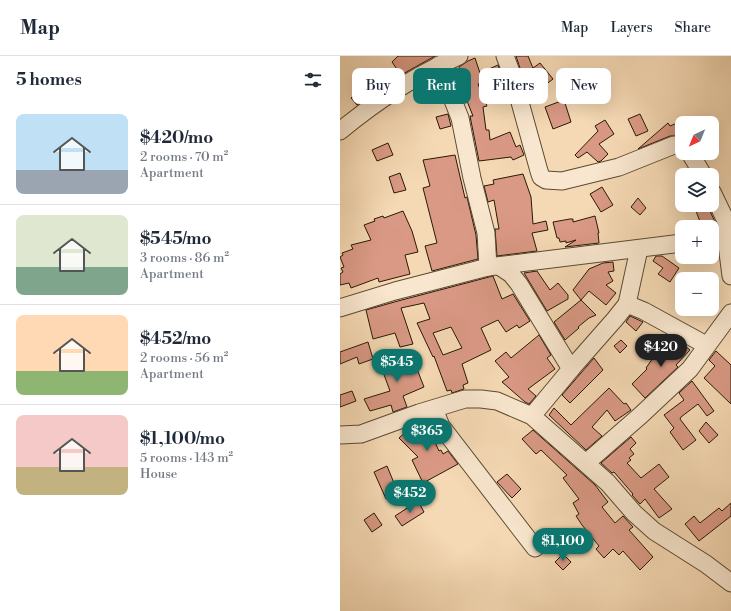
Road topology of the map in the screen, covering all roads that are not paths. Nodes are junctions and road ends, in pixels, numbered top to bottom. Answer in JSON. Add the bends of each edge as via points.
{"nodes":[{"id":1,"x":459,"y":56,"type":"edge"},
{"id":2,"x":505,"y":56,"type":"edge"},
{"id":3,"x":439,"y":65,"type":"junction"},
{"id":4,"x":340,"y":131,"type":"edge"},
{"id":5,"x":675,"y":145,"type":"edge"},
{"id":6,"x":719,"y":206,"type":"edge"},
{"id":7,"x":723,"y":237,"type":"edge"},
{"id":8,"x":675,"y":244,"type":"edge"},
{"id":9,"x":639,"y":249,"type":"junction"},
{"id":10,"x":494,"y":266,"type":"junction"},
{"id":11,"x":731,"y":276,"type":"edge"},
{"id":12,"x":627,"y":304,"type":"junction"},
{"id":13,"x":340,"y":308,"type":"edge"},
{"id":14,"x":731,"y":313,"type":"edge"},
{"id":15,"x":706,"y":345,"type":"junction"},
{"id":16,"x":571,"y":369,"type":"junction"},
{"id":17,"x":434,"y":409,"type":"junction"},
{"id":18,"x":532,"y":416,"type":"junction"},
{"id":19,"x":340,"y":435,"type":"edge"},
{"id":20,"x":586,"y":463,"type":"junction"},
{"id":21,"x":535,"y":548,"type":"dead end"},
{"id":22,"x":731,"y":583,"type":"edge"}],
"edges":[{"from":1,"to":3,"type":"street"},
{"from":2,"to":5,"type":"street","via":[[539,171],[541,177],[546,180],[562,181],[619,167]]},
{"from":3,"to":4,"type":"street","via":[[393,92]]},
{"from":3,"to":10,"type":"street","via":[[460,118]]},
{"from":6,"to":7,"type":"street","via":[[727,223]]},
{"from":7,"to":11,"type":"street"},
{"from":8,"to":9,"type":"street"},
{"from":9,"to":10,"type":"street"},
{"from":9,"to":12,"type":"street"},
{"from":10,"to":13,"type":"street","via":[[408,287]]},
{"from":10,"to":16,"type":"street","via":[[511,274],[519,284]]},
{"from":12,"to":15,"type":"street"},
{"from":12,"to":16,"type":"street"},
{"from":14,"to":15,"type":"street"},
{"from":15,"to":20,"type":"street","via":[[690,369]]},
{"from":16,"to":18,"type":"street"},
{"from":17,"to":18,"type":"street","via":[[465,399],[481,399],[497,401]]},
{"from":17,"to":19,"type":"street","via":[[361,434]]},
{"from":17,"to":21,"type":"street","via":[[441,426]]},
{"from":18,"to":20,"type":"street"},
{"from":20,"to":22,"type":"street","via":[[654,531]]}]}
